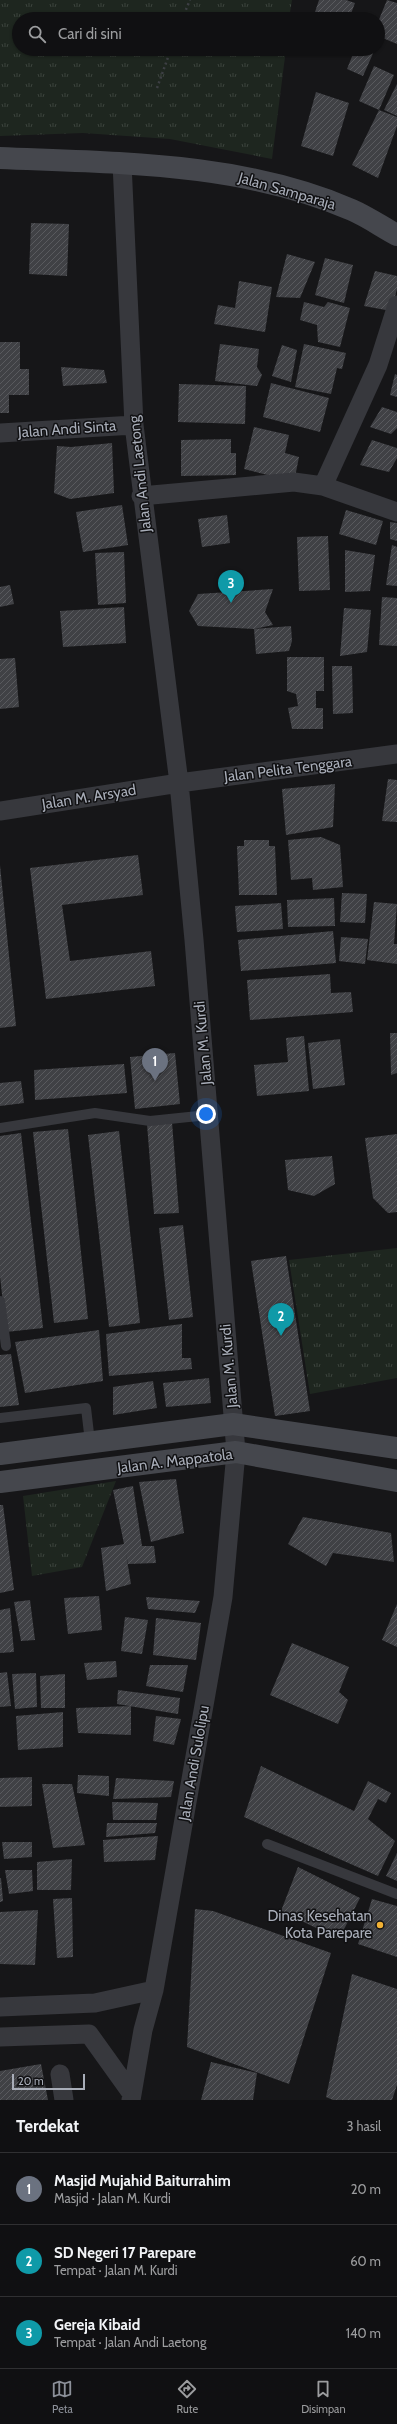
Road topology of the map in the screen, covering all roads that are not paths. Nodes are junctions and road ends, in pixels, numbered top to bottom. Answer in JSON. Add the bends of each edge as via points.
{"nodes":[{"id":1,"x":0,"y":158,"type":"edge"},
{"id":2,"x":122,"y":163,"type":"junction"},
{"id":3,"x":397,"y":236,"type":"edge"},
{"id":4,"x":397,"y":305,"type":"edge"},
{"id":5,"x":134,"y":424,"type":"junction"},
{"id":6,"x":0,"y":433,"type":"edge"},
{"id":7,"x":323,"y":486,"type":"junction"},
{"id":8,"x":141,"y":496,"type":"junction"},
{"id":9,"x":397,"y":512,"type":"edge"},
{"id":10,"x":397,"y":754,"type":"edge"},
{"id":11,"x":179,"y":783,"type":"junction"},
{"id":12,"x":0,"y":811,"type":"edge"},
{"id":13,"x":208,"y":1115,"type":"junction"},
{"id":14,"x":0,"y":1128,"type":"edge"},
{"id":15,"x":0,"y":1301,"type":"edge"},
{"id":16,"x":6,"y":1346,"type":"dead end"},
{"id":17,"x":0,"y":1418,"type":"edge"},
{"id":18,"x":233,"y":1424,"type":"junction"},
{"id":19,"x":90,"y":1442,"type":"junction"},
{"id":20,"x":397,"y":1448,"type":"edge"},
{"id":21,"x":236,"y":1452,"type":"junction"},
{"id":22,"x":0,"y":1454,"type":"edge"},
{"id":23,"x":94,"y":1471,"type":"junction"},
{"id":24,"x":397,"y":1481,"type":"edge"},
{"id":25,"x":0,"y":1482,"type":"edge"},
{"id":26,"x":267,"y":1844,"type":"dead end"},
{"id":27,"x":397,"y":1894,"type":"edge"},
{"id":28,"x":154,"y":1990,"type":"junction"},
{"id":29,"x":95,"y":2003,"type":"junction"},
{"id":30,"x":0,"y":2007,"type":"edge"},
{"id":31,"x":89,"y":2034,"type":"junction"},
{"id":32,"x":0,"y":2037,"type":"edge"},
{"id":33,"x":60,"y":2074,"type":"dead end"},
{"id":34,"x":131,"y":2097,"type":"edge"},
{"id":35,"x":64,"y":2100,"type":"edge"}],
"edges":[{"from":1,"to":2,"type":"street","name":"Jalan Samparaja"},
{"from":2,"to":3,"type":"street","name":"Jalan Samparaja","via":[[254,178],[353,211]]},
{"from":2,"to":5,"type":"street","name":"Jalan Andi Laetong"},
{"from":4,"to":7,"type":"street","via":[[378,365]]},
{"from":5,"to":6,"type":"street","name":"Jalan Andi Sinta"},
{"from":5,"to":8,"type":"street","name":"Jalan Andi Laetong"},
{"from":7,"to":8,"type":"street","via":[[294,482]]},
{"from":7,"to":9,"type":"street"},
{"from":8,"to":11,"type":"street","name":"Jalan Andi Laetong"},
{"from":10,"to":11,"type":"street","name":"Jalan Pelita Tenggara"},
{"from":11,"to":12,"type":"street","name":"Jalan M. Arsyad"},
{"from":11,"to":13,"type":"street","name":"Jalan M. Kurdi"},
{"from":13,"to":14,"type":"lane","via":[[150,1121],[95,1113]]},
{"from":13,"to":18,"type":"street","name":"Jalan M. Kurdi"},
{"from":15,"to":16,"type":"lane"},
{"from":17,"to":19,"type":"lane","via":[[86,1408]]},
{"from":18,"to":19,"type":"street","name":"Jalan A. Mappatola"},
{"from":18,"to":20,"type":"street","name":"Jalan A. Mappatola"},
{"from":18,"to":21,"type":"street","name":"Jalan Andi Sulolipu"},
{"from":19,"to":22,"type":"street","name":"Jalan A. Mappatola"},
{"from":19,"to":23,"type":"street"},
{"from":21,"to":23,"type":"street","name":"Jalan A. Mappatola"},
{"from":21,"to":24,"type":"street","name":"Jalan A. Mappatola"},
{"from":21,"to":28,"type":"street","name":"Jalan Andi Sulolipu","via":[[223,1597]]},
{"from":23,"to":25,"type":"street","name":"Jalan A. Mappatola"},
{"from":26,"to":27,"type":"lane"},
{"from":28,"to":29,"type":"street"},
{"from":28,"to":34,"type":"street","name":"Jalan Andi Sulolipu","via":[[143,2030]]},
{"from":29,"to":30,"type":"street"},
{"from":29,"to":31,"type":"street","via":[[88,2018]]},
{"from":31,"to":32,"type":"street"},
{"from":31,"to":34,"type":"street"},
{"from":33,"to":35,"type":"street"}]}
